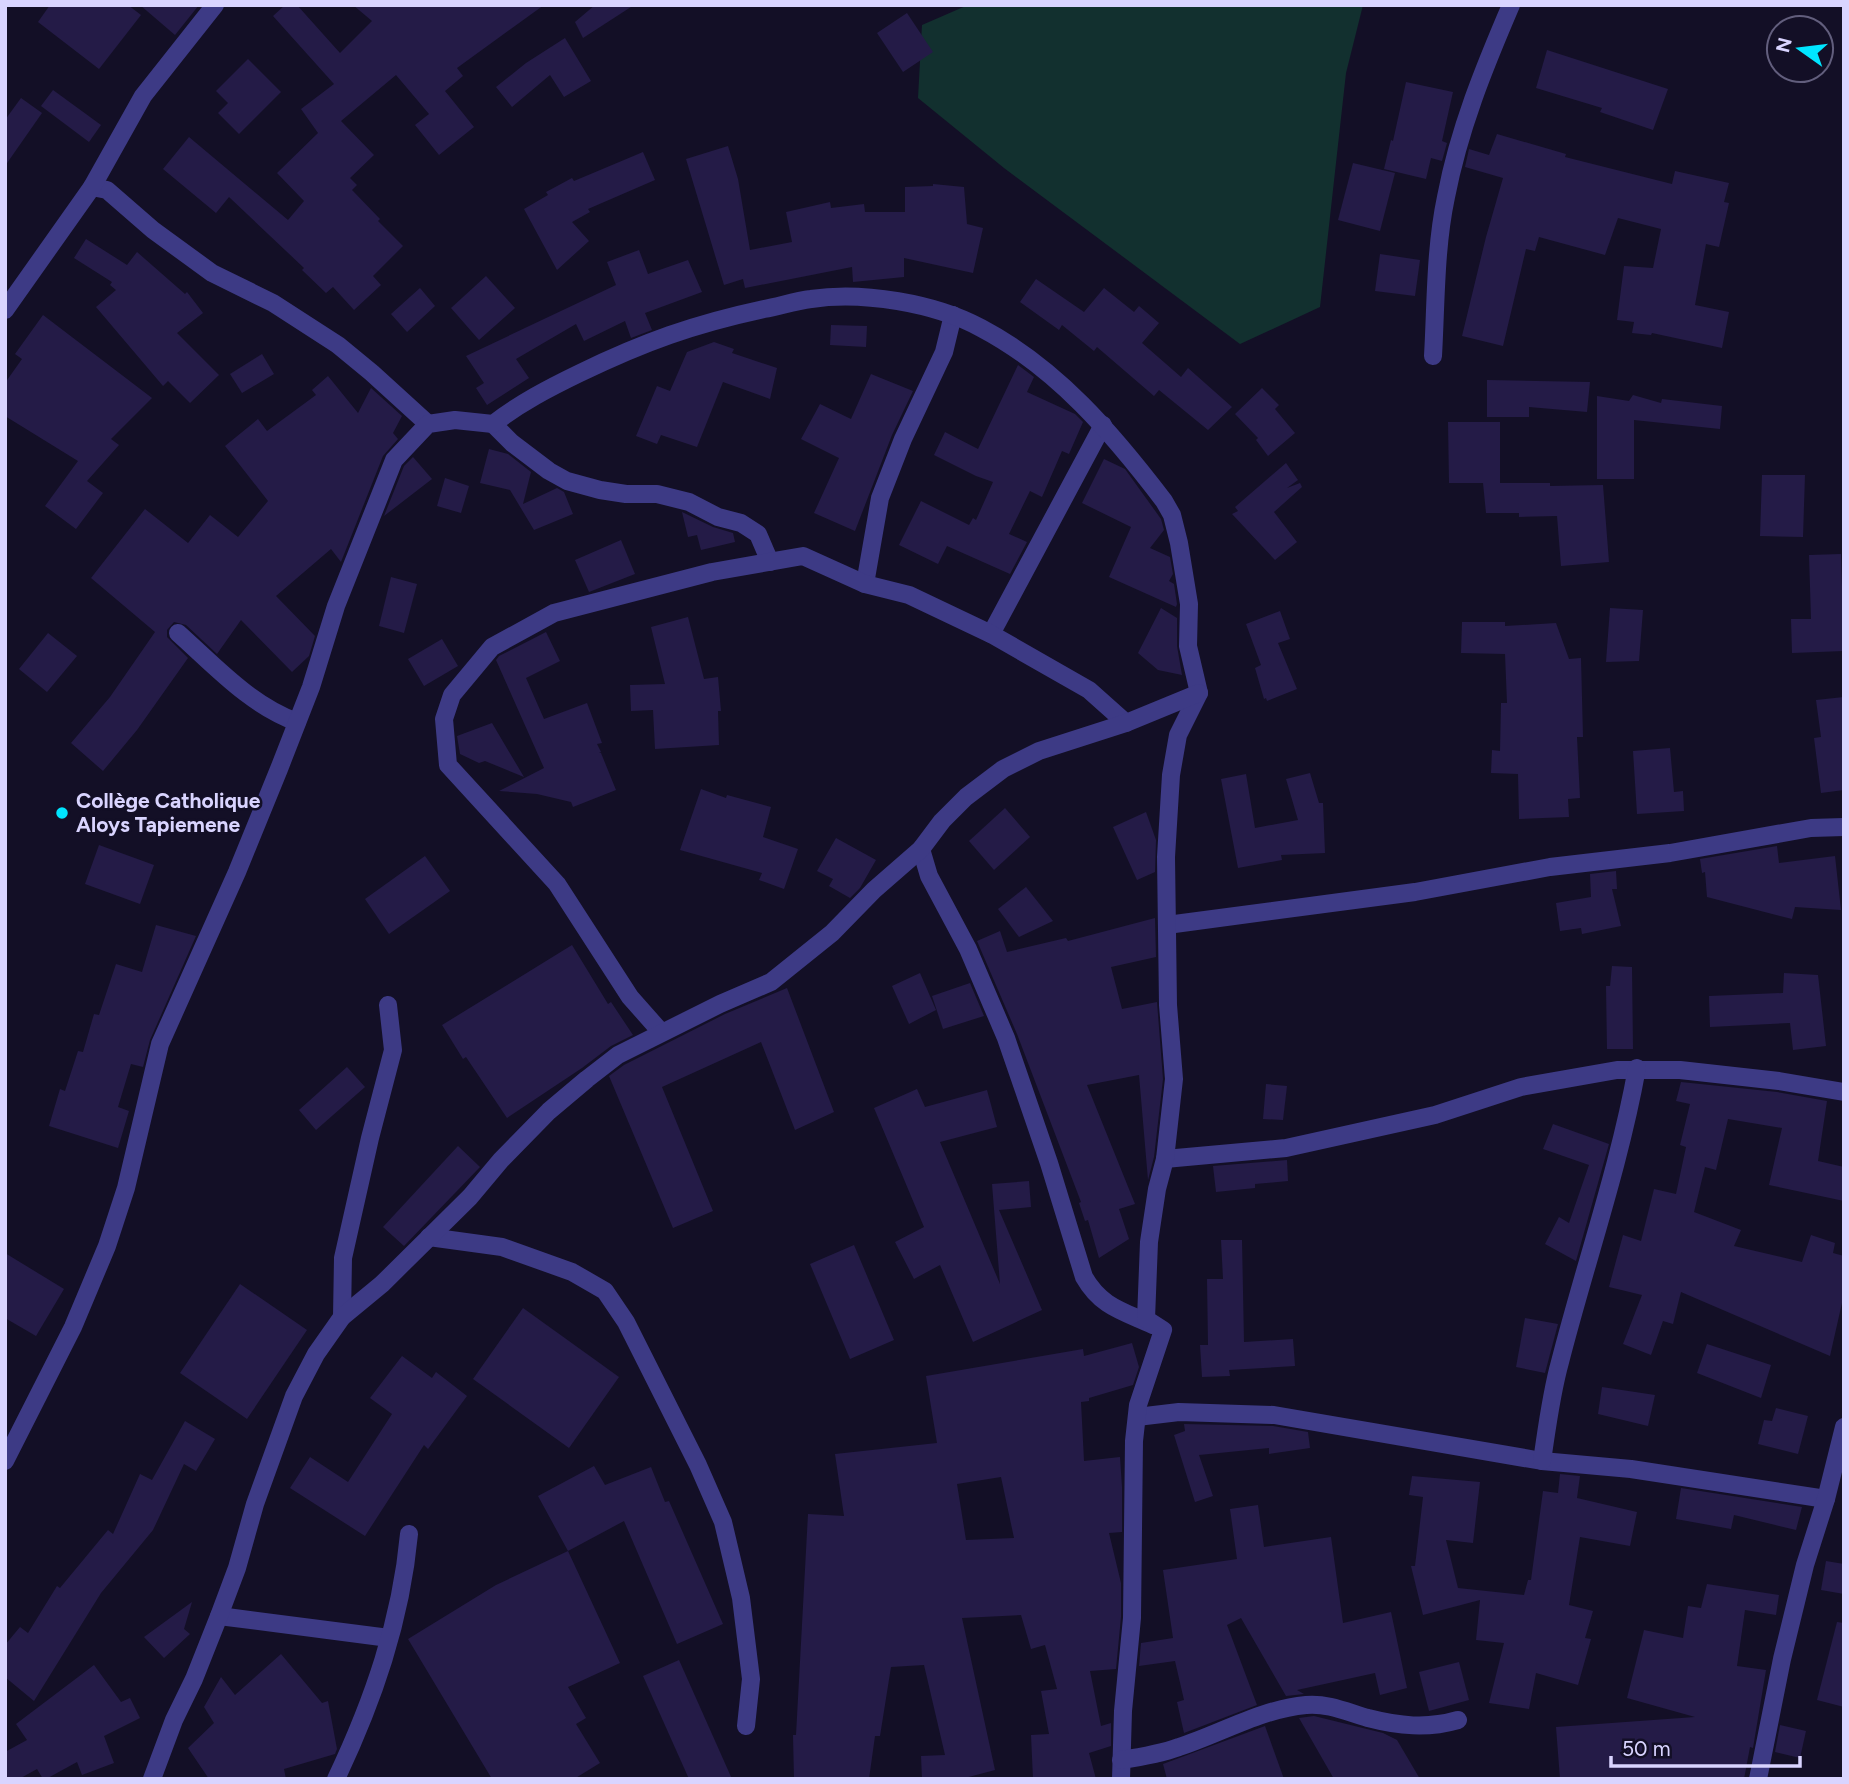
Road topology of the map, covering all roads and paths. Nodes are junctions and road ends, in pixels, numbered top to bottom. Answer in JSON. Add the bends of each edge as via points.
{"nodes":[{"id":1,"x":215,"y":5,"type":"edge"},
{"id":2,"x":1511,"y":5,"type":"edge"},
{"id":3,"x":92,"y":187,"type":"junction"},
{"id":4,"x":5,"y":310,"type":"edge"},
{"id":5,"x":953,"y":315,"type":"junction"},
{"id":6,"x":1433,"y":356,"type":"dead end"},
{"id":7,"x":428,"y":424,"type":"junction"},
{"id":8,"x":493,"y":424,"type":"junction"},
{"id":9,"x":1103,"y":425,"type":"junction"},
{"id":10,"x":770,"y":562,"type":"junction"},
{"id":11,"x":864,"y":584,"type":"junction"},
{"id":12,"x":178,"y":633,"type":"dead end"},
{"id":13,"x":991,"y":634,"type":"junction"},
{"id":14,"x":1199,"y":693,"type":"junction"},
{"id":15,"x":297,"y":722,"type":"junction"},
{"id":16,"x":1126,"y":723,"type":"junction"},
{"id":17,"x":1844,"y":827,"type":"edge"},
{"id":18,"x":921,"y":849,"type":"junction"},
{"id":19,"x":1167,"y":925,"type":"junction"},
{"id":20,"x":388,"y":1005,"type":"dead end"},
{"id":21,"x":661,"y":1032,"type":"junction"},
{"id":22,"x":1637,"y":1068,"type":"junction"},
{"id":23,"x":1844,"y":1092,"type":"edge"},
{"id":24,"x":1165,"y":1159,"type":"junction"},
{"id":25,"x":429,"y":1237,"type":"junction"},
{"id":26,"x":342,"y":1317,"type":"junction"},
{"id":27,"x":1163,"y":1330,"type":"junction"},
{"id":28,"x":1137,"y":1417,"type":"junction"},
{"id":29,"x":1844,"y":1427,"type":"edge"},
{"id":30,"x":5,"y":1461,"type":"edge"},
{"id":31,"x":1542,"y":1461,"type":"junction"},
{"id":32,"x":1826,"y":1499,"type":"junction"},
{"id":33,"x":409,"y":1534,"type":"dead end"},
{"id":34,"x":219,"y":1616,"type":"junction"},
{"id":35,"x":389,"y":1638,"type":"junction"},
{"id":36,"x":1458,"y":1720,"type":"dead end"},
{"id":37,"x":746,"y":1726,"type":"dead end"},
{"id":38,"x":1121,"y":1760,"type":"junction"},
{"id":39,"x":152,"y":1779,"type":"edge"},
{"id":40,"x":336,"y":1779,"type":"edge"},
{"id":41,"x":1121,"y":1779,"type":"edge"},
{"id":42,"x":1758,"y":1779,"type":"edge"}],
"edges":[{"from":1,"to":3,"type":"street","via":[[142,96]]},
{"from":2,"to":6,"type":"street","via":[[1474,94],[1446,198]]},
{"from":3,"to":4,"type":"street"},
{"from":3,"to":7,"type":"street","via":[[107,190],[212,273],[338,345]]},
{"from":5,"to":8,"type":"street","via":[[892,300],[812,298],[715,319],[622,353],[516,405]]},
{"from":5,"to":9,"type":"street","via":[[981,328],[1045,372]]},
{"from":5,"to":11,"type":"street","via":[[944,352],[880,498]]},
{"from":7,"to":8,"type":"street","via":[[455,420]]},
{"from":7,"to":15,"type":"street","via":[[394,460],[336,606]]},
{"from":8,"to":10,"type":"street","via":[[567,481],[600,491],[657,494],[741,523],[758,534]]},
{"from":9,"to":13,"type":"street"},
{"from":9,"to":14,"type":"street","via":[[1172,515],[1189,604],[1188,646]]},
{"from":10,"to":11,"type":"street","via":[[803,556]]},
{"from":10,"to":21,"type":"street","via":[[712,572],[554,613],[492,646],[452,695],[444,719],[448,765],[557,884],[615,975]]},
{"from":11,"to":13,"type":"street","via":[[909,594]]},
{"from":12,"to":15,"type":"street","via":[[259,704]]},
{"from":13,"to":16,"type":"street","via":[[1089,690]]},
{"from":14,"to":16,"type":"street"},
{"from":14,"to":19,"type":"street","via":[[1178,735],[1171,775]]},
{"from":15,"to":30,"type":"street","via":[[237,872],[160,1044],[126,1188],[107,1246],[73,1327]]},
{"from":16,"to":18,"type":"street","via":[[1039,751],[1003,769],[966,797]]},
{"from":17,"to":19,"type":"street","via":[[1811,828],[1415,892]]},
{"from":18,"to":21,"type":"street","via":[[832,933],[771,982]]},
{"from":18,"to":27,"type":"street","via":[[929,876],[968,948],[1006,1038],[1084,1277],[1105,1303]]},
{"from":19,"to":24,"type":"street","via":[[1174,1079]]},
{"from":20,"to":26,"type":"street","via":[[393,1050],[343,1258]]},
{"from":21,"to":25,"type":"street","via":[[618,1055],[549,1111]]},
{"from":22,"to":23,"type":"street","via":[[1723,1074]]},
{"from":22,"to":24,"type":"street","via":[[1521,1087],[1435,1115],[1286,1148]]},
{"from":22,"to":31,"type":"street","via":[[1626,1126],[1559,1363]]},
{"from":24,"to":27,"type":"street","via":[[1149,1242],[1146,1319]]},
{"from":25,"to":26,"type":"street"},
{"from":25,"to":37,"type":"street","via":[[502,1247],[572,1272],[605,1291],[626,1322],[723,1522],[741,1598],[751,1679]]},
{"from":26,"to":34,"type":"street","via":[[294,1396]]},
{"from":27,"to":28,"type":"street"},
{"from":28,"to":31,"type":"street","via":[[1179,1412],[1274,1415]]},
{"from":28,"to":38,"type":"street","via":[[1132,1618]]},
{"from":29,"to":32,"type":"street"},
{"from":31,"to":32,"type":"street","via":[[1631,1469]]},
{"from":32,"to":42,"type":"street","via":[[1782,1659]]},
{"from":33,"to":35,"type":"street","via":[[400,1606]]},
{"from":34,"to":35,"type":"street"},
{"from":34,"to":39,"type":"street"},
{"from":35,"to":40,"type":"street","via":[[368,1708]]},
{"from":36,"to":38,"type":"street","via":[[1417,1727],[1337,1707],[1282,1708],[1179,1747]]},
{"from":38,"to":41,"type":"street"}]}
